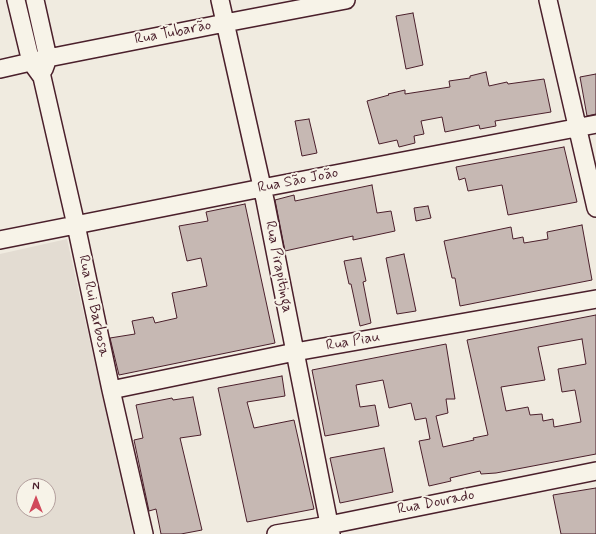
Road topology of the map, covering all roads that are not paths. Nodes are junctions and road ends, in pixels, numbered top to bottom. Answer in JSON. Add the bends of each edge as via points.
{"nodes":[{"id":1,"x":16,"y":0,"type":"edge"},
{"id":2,"x":35,"y":0,"type":"edge"},
{"id":3,"x":220,"y":0,"type":"edge"},
{"id":4,"x":346,"y":0,"type":"edge"},
{"id":5,"x":548,"y":0,"type":"edge"},
{"id":6,"x":225,"y":22,"type":"junction"},
{"id":7,"x":48,"y":58,"type":"junction"},
{"id":8,"x":31,"y":62,"type":"junction"},
{"id":9,"x":0,"y":69,"type":"edge"},
{"id":10,"x":42,"y":77,"type":"junction"},
{"id":11,"x":596,"y":124,"type":"edge"},
{"id":12,"x":577,"y":127,"type":"junction"},
{"id":13,"x":262,"y":188,"type":"junction"},
{"id":14,"x":596,"y":208,"type":"edge"},
{"id":15,"x":76,"y":225,"type":"junction"},
{"id":16,"x":0,"y":240,"type":"edge"},
{"id":17,"x":596,"y":299,"type":"edge"},
{"id":18,"x":295,"y":352,"type":"junction"},
{"id":19,"x":111,"y":390,"type":"junction"},
{"id":20,"x":596,"y":470,"type":"edge"},
{"id":21,"x":330,"y":529,"type":"edge"},
{"id":22,"x":144,"y":534,"type":"edge"},
{"id":23,"x":276,"y":534,"type":"edge"}],
"edges":[{"from":1,"to":8,"type":"street"},
{"from":2,"to":7,"type":"street"},
{"from":3,"to":6,"type":"street","name":"Rua Pirapitinga"},
{"from":4,"to":6,"type":"street","name":"Rua Tubarão"},
{"from":5,"to":12,"type":"street"},
{"from":6,"to":7,"type":"street","name":"Rua Tubarão"},
{"from":6,"to":13,"type":"street","name":"Rua Pirapitinga"},
{"from":7,"to":8,"type":"street","name":"Rua Tubarão"},
{"from":7,"to":10,"type":"street"},
{"from":8,"to":9,"type":"street","name":"Rua Tubarão"},
{"from":8,"to":10,"type":"street","name":"Rua Rui Barbosa"},
{"from":10,"to":15,"type":"street","name":"Rua Rui Barbosa"},
{"from":11,"to":12,"type":"street","name":"Rua São João"},
{"from":12,"to":13,"type":"street","name":"Rua São João"},
{"from":12,"to":14,"type":"street"},
{"from":13,"to":15,"type":"street","name":"Rua São João"},
{"from":13,"to":18,"type":"street","name":"Rua Pirapitinga"},
{"from":15,"to":16,"type":"street","name":"Rua São João"},
{"from":15,"to":19,"type":"street","name":"Rua Rui Barbosa"},
{"from":17,"to":18,"type":"street","name":"Rua Piau"},
{"from":18,"to":19,"type":"street","name":"Rua Piau"},
{"from":18,"to":21,"type":"street","name":"Rua Pirapitinga"},
{"from":19,"to":22,"type":"street","name":"Rua Rui Barbosa"},
{"from":20,"to":21,"type":"street","name":"Rua Dourado"},
{"from":21,"to":23,"type":"street","name":"Rua Dourado"}]}
